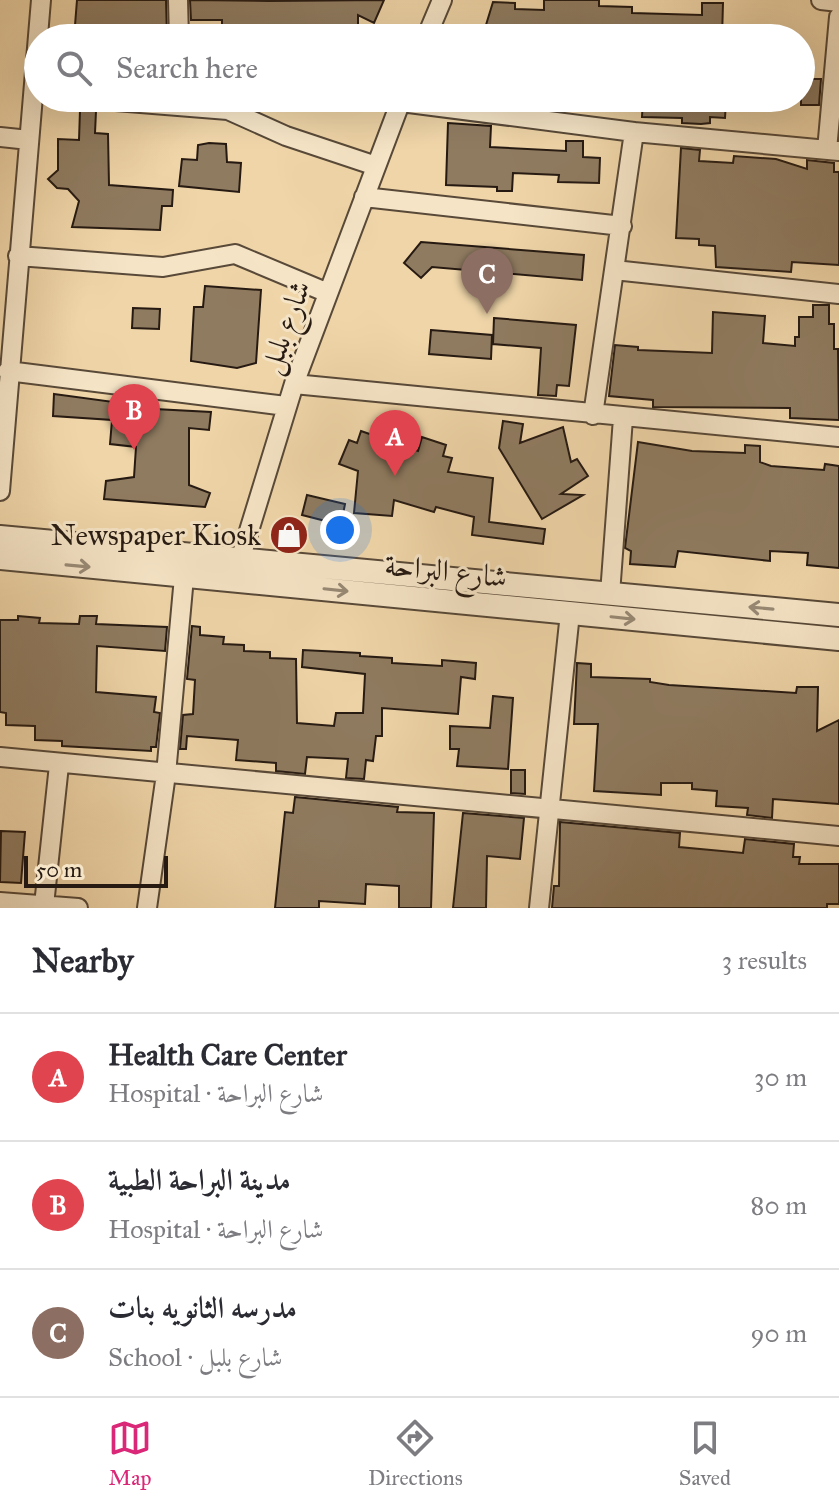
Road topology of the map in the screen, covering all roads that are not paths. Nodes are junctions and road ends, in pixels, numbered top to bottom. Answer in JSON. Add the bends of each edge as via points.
{"nodes":[{"id":1,"x":41,"y":0,"type":"edge"},
{"id":2,"x":178,"y":0,"type":"edge"},
{"id":3,"x":442,"y":0,"type":"edge"},
{"id":4,"x":821,"y":0,"type":"edge"},
{"id":5,"x":839,"y":2,"type":"edge"},
{"id":6,"x":839,"y":17,"type":"edge"},
{"id":7,"x":39,"y":24,"type":"edge"},
{"id":8,"x":179,"y":24,"type":"edge"},
{"id":9,"x":432,"y":24,"type":"edge"},
{"id":10,"x":33,"y":112,"type":"edge"},
{"id":11,"x":232,"y":112,"type":"edge"},
{"id":12,"x":397,"y":112,"type":"edge"},
{"id":13,"x":489,"y":112,"type":"edge"},
{"id":14,"x":634,"y":132,"type":"junction"},
{"id":15,"x":0,"y":137,"type":"edge"},
{"id":16,"x":29,"y":140,"type":"junction"},
{"id":17,"x":833,"y":151,"type":"edge"},
{"id":18,"x":376,"y":166,"type":"junction"},
{"id":19,"x":364,"y":197,"type":"junction"},
{"id":20,"x":622,"y":226,"type":"junction"},
{"id":21,"x":18,"y":256,"type":"junction"},
{"id":22,"x":614,"y":270,"type":"junction"},
{"id":23,"x":328,"y":293,"type":"junction"},
{"id":24,"x":839,"y":294,"type":"edge"},
{"id":25,"x":6,"y":329,"type":"edge"},
{"id":26,"x":8,"y":371,"type":"junction"},
{"id":27,"x":294,"y":384,"type":"junction"},
{"id":28,"x":286,"y":406,"type":"junction"},
{"id":29,"x":593,"y":415,"type":"junction"},
{"id":30,"x":623,"y":418,"type":"junction"},
{"id":31,"x":839,"y":437,"type":"edge"},
{"id":32,"x":0,"y":491,"type":"edge"},
{"id":33,"x":0,"y":537,"type":"edge"},
{"id":34,"x":0,"y":558,"type":"edge"},
{"id":35,"x":240,"y":558,"type":"junction"},
{"id":36,"x":184,"y":577,"type":"junction"},
{"id":37,"x":234,"y":581,"type":"junction"},
{"id":38,"x":610,"y":594,"type":"junction"},
{"id":39,"x":570,"y":613,"type":"junction"},
{"id":40,"x":839,"y":615,"type":"edge"},
{"id":41,"x":839,"y":639,"type":"edge"},
{"id":42,"x":0,"y":757,"type":"edge"},
{"id":43,"x":59,"y":765,"type":"junction"},
{"id":44,"x":166,"y":774,"type":"junction"},
{"id":45,"x":550,"y":807,"type":"junction"},
{"id":46,"x":839,"y":836,"type":"edge"},
{"id":47,"x":0,"y":902,"type":"edge"},
{"id":48,"x":44,"y":905,"type":"junction"},
{"id":49,"x":78,"y":908,"type":"edge"},
{"id":50,"x":147,"y":908,"type":"edge"},
{"id":51,"x":539,"y":908,"type":"edge"}],
"edges":[{"from":1,"to":7,"type":"street"},
{"from":2,"to":8,"type":"street"},
{"from":3,"to":9,"type":"street"},
{"from":4,"to":5,"type":"street"},
{"from":6,"to":17,"type":"street"},
{"from":10,"to":16,"type":"street"},
{"from":11,"to":18,"type":"street"},
{"from":12,"to":18,"type":"street","name":"شارع بلبل"},
{"from":13,"to":14,"type":"street"},
{"from":14,"to":17,"type":"street"},
{"from":14,"to":20,"type":"street"},
{"from":15,"to":16,"type":"street"},
{"from":16,"to":21,"type":"street"},
{"from":18,"to":19,"type":"street","name":"شارع بلبل"},
{"from":19,"to":20,"type":"street"},
{"from":19,"to":23,"type":"street","name":"شارع بلبل"},
{"from":20,"to":22,"type":"street"},
{"from":21,"to":23,"type":"street","via":[[163,267],[235,254]]},
{"from":21,"to":25,"type":"street"},
{"from":22,"to":24,"type":"street"},
{"from":22,"to":29,"type":"street"},
{"from":23,"to":27,"type":"street","name":"شارع بلبل"},
{"from":25,"to":26,"type":"street"},
{"from":26,"to":28,"type":"street"},
{"from":26,"to":32,"type":"street"},
{"from":27,"to":28,"type":"street","name":"شارع بلبل"},
{"from":27,"to":29,"type":"street"},
{"from":28,"to":35,"type":"street","name":"شارع بلبل"},
{"from":29,"to":30,"type":"street"},
{"from":30,"to":31,"type":"street"},
{"from":30,"to":38,"type":"street"},
{"from":33,"to":35,"type":"street","name":"شارع البراحة"},
{"from":34,"to":36,"type":"street","name":"شارع البراحة","one_way":true},
{"from":35,"to":37,"type":"street","name":"شارع بلبل"},
{"from":35,"to":38,"type":"street","name":"شارع البراحة"},
{"from":36,"to":37,"type":"street","name":"شارع البراحة"},
{"from":36,"to":44,"type":"street"},
{"from":37,"to":39,"type":"street","name":"شارع البراحة","one_way":true},
{"from":40,"to":38,"type":"street","name":"شارع البراحة","one_way":true},
{"from":39,"to":41,"type":"street","name":"شارع البراحة","one_way":true},
{"from":39,"to":45,"type":"street"},
{"from":42,"to":43,"type":"street"},
{"from":43,"to":44,"type":"street"},
{"from":43,"to":48,"type":"street"},
{"from":44,"to":45,"type":"street"},
{"from":44,"to":50,"type":"street"},
{"from":45,"to":46,"type":"street"},
{"from":45,"to":51,"type":"street"},
{"from":47,"to":48,"type":"street"},
{"from":48,"to":49,"type":"street"}]}
